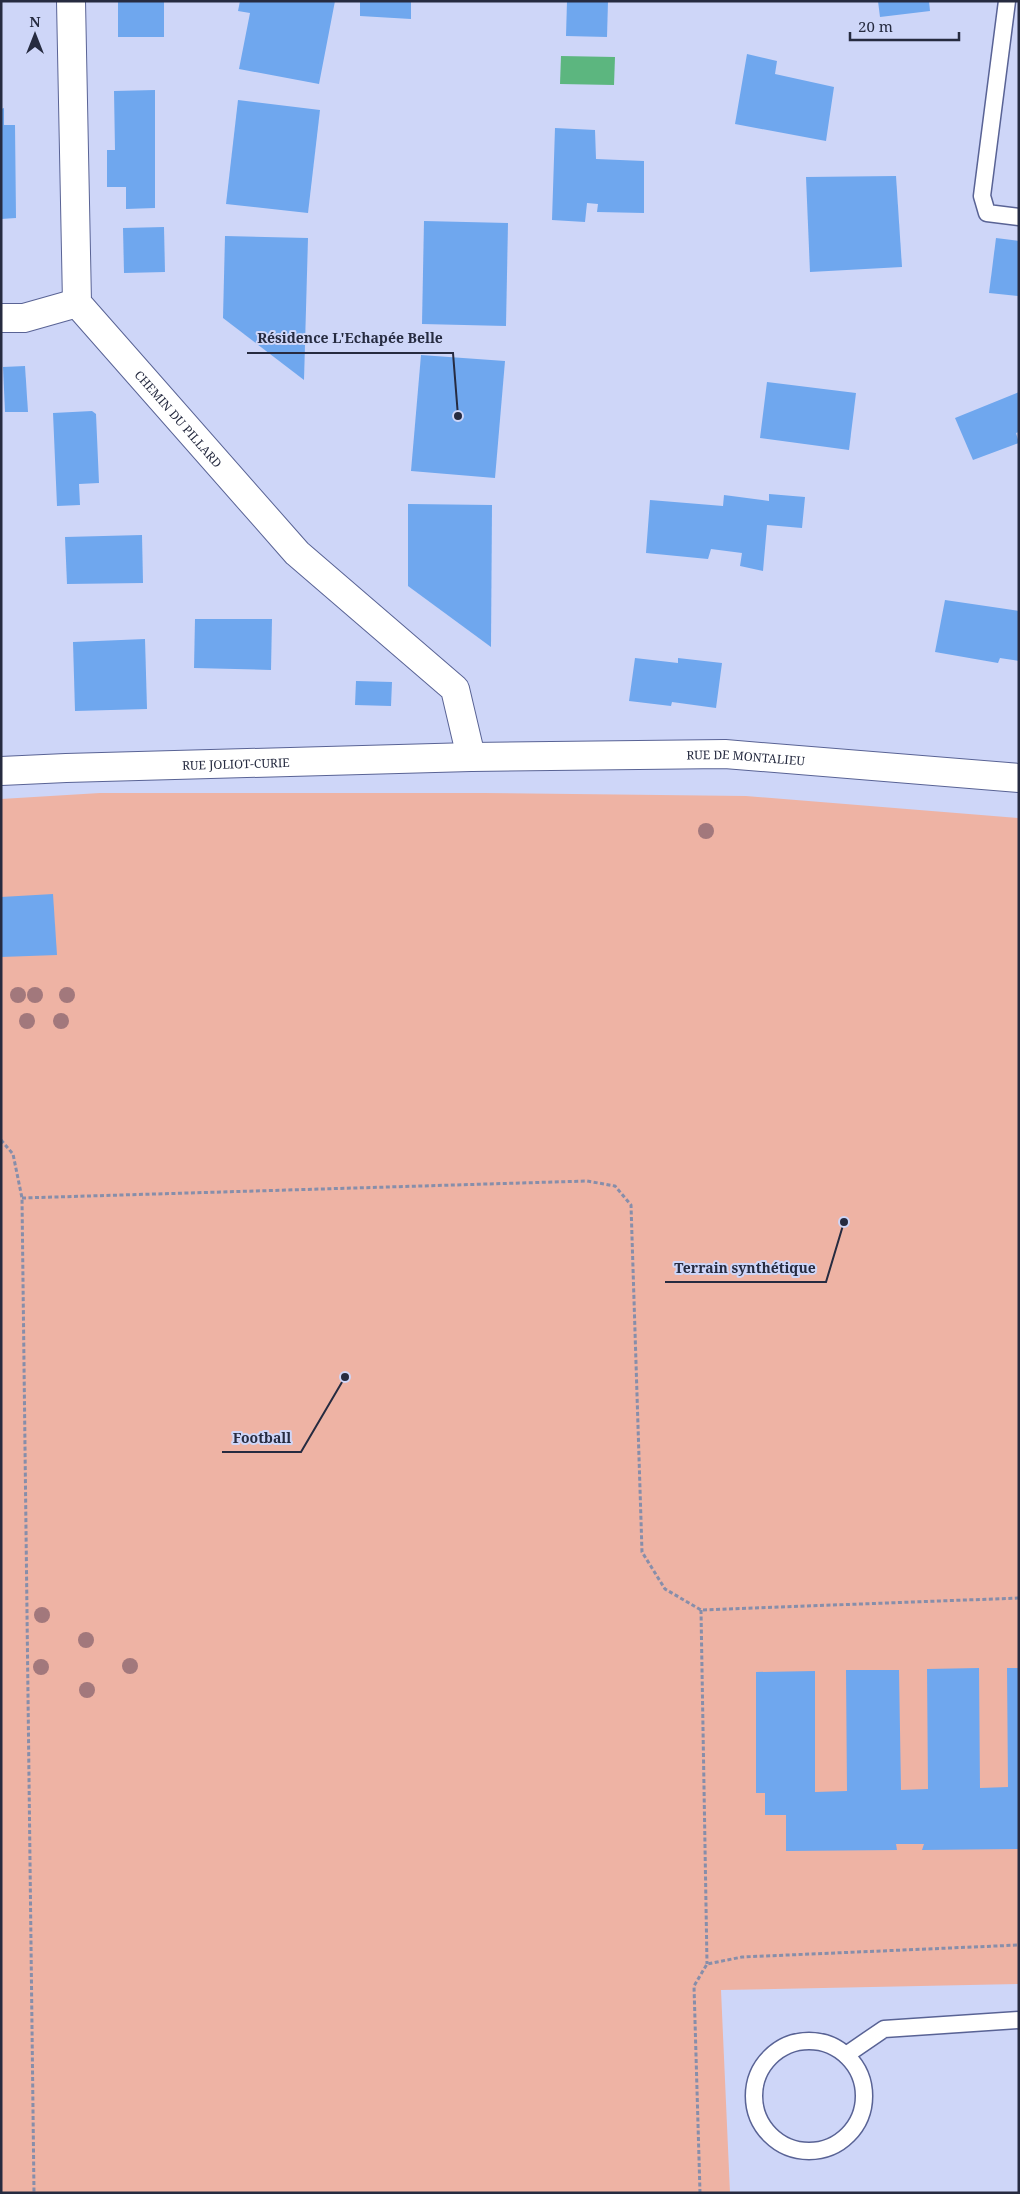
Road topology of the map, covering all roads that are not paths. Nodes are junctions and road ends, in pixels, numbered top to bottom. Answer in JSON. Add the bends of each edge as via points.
{"nodes":[{"id":1,"x":71,"y":1,"type":"edge"},
{"id":2,"x":1007,"y":1,"type":"edge"},
{"id":3,"x":1019,"y":217,"type":"edge"},
{"id":4,"x":77,"y":302,"type":"junction"},
{"id":5,"x":1,"y":318,"type":"edge"},
{"id":6,"x":471,"y":757,"type":"junction"},
{"id":7,"x":1,"y":771,"type":"edge"},
{"id":8,"x":1019,"y":778,"type":"edge"},
{"id":9,"x":1019,"y":2020,"type":"edge"},
{"id":10,"x":846,"y":2055,"type":"junction"}],
"edges":[{"from":1,"to":4,"type":"street"},
{"from":2,"to":3,"type":"lane","via":[[982,196],[987,213]]},
{"from":4,"to":5,"type":"street","via":[[24,318]]},
{"from":4,"to":6,"type":"street","name":"CHEMIN DU PILLARD","via":[[297,553],[454,689]]},
{"from":6,"to":7,"type":"street","name":"RUE JOLIOT-CURIE"},
{"from":6,"to":8,"type":"street","name":"RUE DE MONTALIEU","via":[[725,754]]},
{"from":9,"to":10,"type":"lane","via":[[884,2029]]},
{"from":10,"to":10,"type":"lane","via":[[832,2046],[806,2041],[781,2049],[767,2060],[758,2075],[755,2109],[762,2125],[774,2138],[790,2148],[809,2152],[828,2148],[844,2139],[857,2124],[864,2107],[864,2088],[858,2070]]}]}
